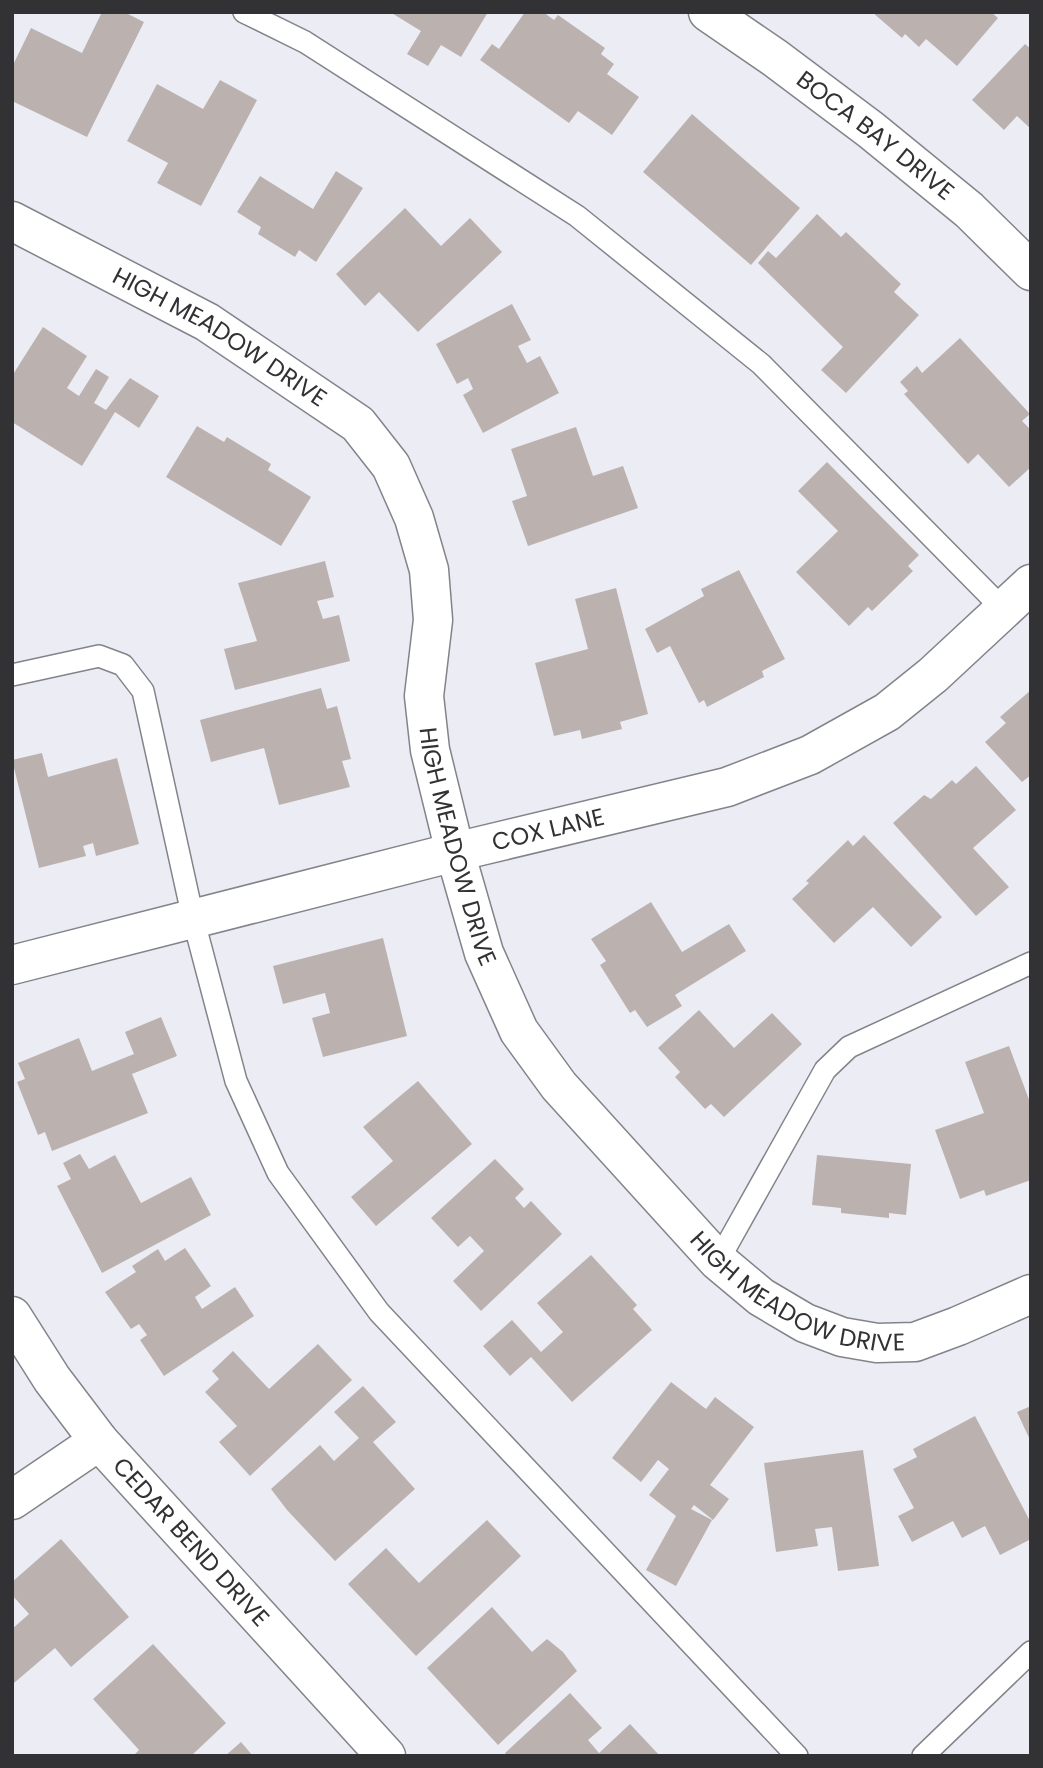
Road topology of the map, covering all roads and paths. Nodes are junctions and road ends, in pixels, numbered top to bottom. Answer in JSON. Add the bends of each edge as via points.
{"nodes":[{"id":1,"x":244,"y":12,"type":"edge"},
{"id":2,"x":708,"y":12,"type":"edge"},
{"id":3,"x":12,"y":221,"type":"edge"},
{"id":4,"x":1031,"y":271,"type":"edge"},
{"id":5,"x":1017,"y":597,"type":"edge"},
{"id":6,"x":12,"y":674,"type":"edge"},
{"id":7,"x":455,"y":852,"type":"junction"},
{"id":8,"x":193,"y":918,"type":"junction"},
{"id":9,"x":1031,"y":963,"type":"edge"},
{"id":10,"x":12,"y":965,"type":"edge"},
{"id":11,"x":718,"y":1261,"type":"junction"},
{"id":12,"x":1031,"y":1294,"type":"edge"},
{"id":13,"x":12,"y":1315,"type":"edge"},
{"id":14,"x":99,"y":1441,"type":"junction"},
{"id":15,"x":12,"y":1500,"type":"edge"},
{"id":16,"x":1031,"y":1652,"type":"edge"},
{"id":17,"x":386,"y":1756,"type":"edge"},
{"id":18,"x":797,"y":1756,"type":"edge"},
{"id":19,"x":923,"y":1756,"type":"edge"}],
"edges":[{"from":1,"to":5,"type":"lane","via":[[305,42],[577,216],[761,364]]},
{"from":2,"to":4,"type":"street","name":"BOCA BAY DRIVE","via":[[871,130],[969,210]]},
{"from":3,"to":7,"type":"street","name":"HIGH MEADOW DRIVE","via":[[207,322],[358,424],[391,466],[414,518],[429,570],[433,620],[424,696],[430,750]]},
{"from":5,"to":7,"type":"street","name":"COX LANE","via":[[887,712],[810,755],[727,787]]},
{"from":6,"to":8,"type":"lane","via":[[99,656],[123,664],[143,691]]},
{"from":7,"to":8,"type":"street","name":"COX LANE"},
{"from":7,"to":11,"type":"street","name":"HIGH MEADOW DRIVE","via":[[484,953],[519,1031],[559,1086]]},
{"from":8,"to":10,"type":"street","name":"COX LANE"},
{"from":8,"to":18,"type":"lane","via":[[236,1081],[278,1173],[328,1244],[379,1312]]},
{"from":9,"to":11,"type":"lane","via":[[849,1047],[825,1070]]},
{"from":11,"to":12,"type":"street","name":"HIGH MEADOW DRIVE","via":[[761,1297],[805,1323],[842,1338],[877,1343],[915,1342]]},
{"from":13,"to":14,"type":"street","name":"CEDAR BEND DRIVE","via":[[51,1379]]},
{"from":14,"to":15,"type":"street"},
{"from":14,"to":17,"type":"street","name":"CEDAR BEND DRIVE"},
{"from":16,"to":19,"type":"lane"}]}
